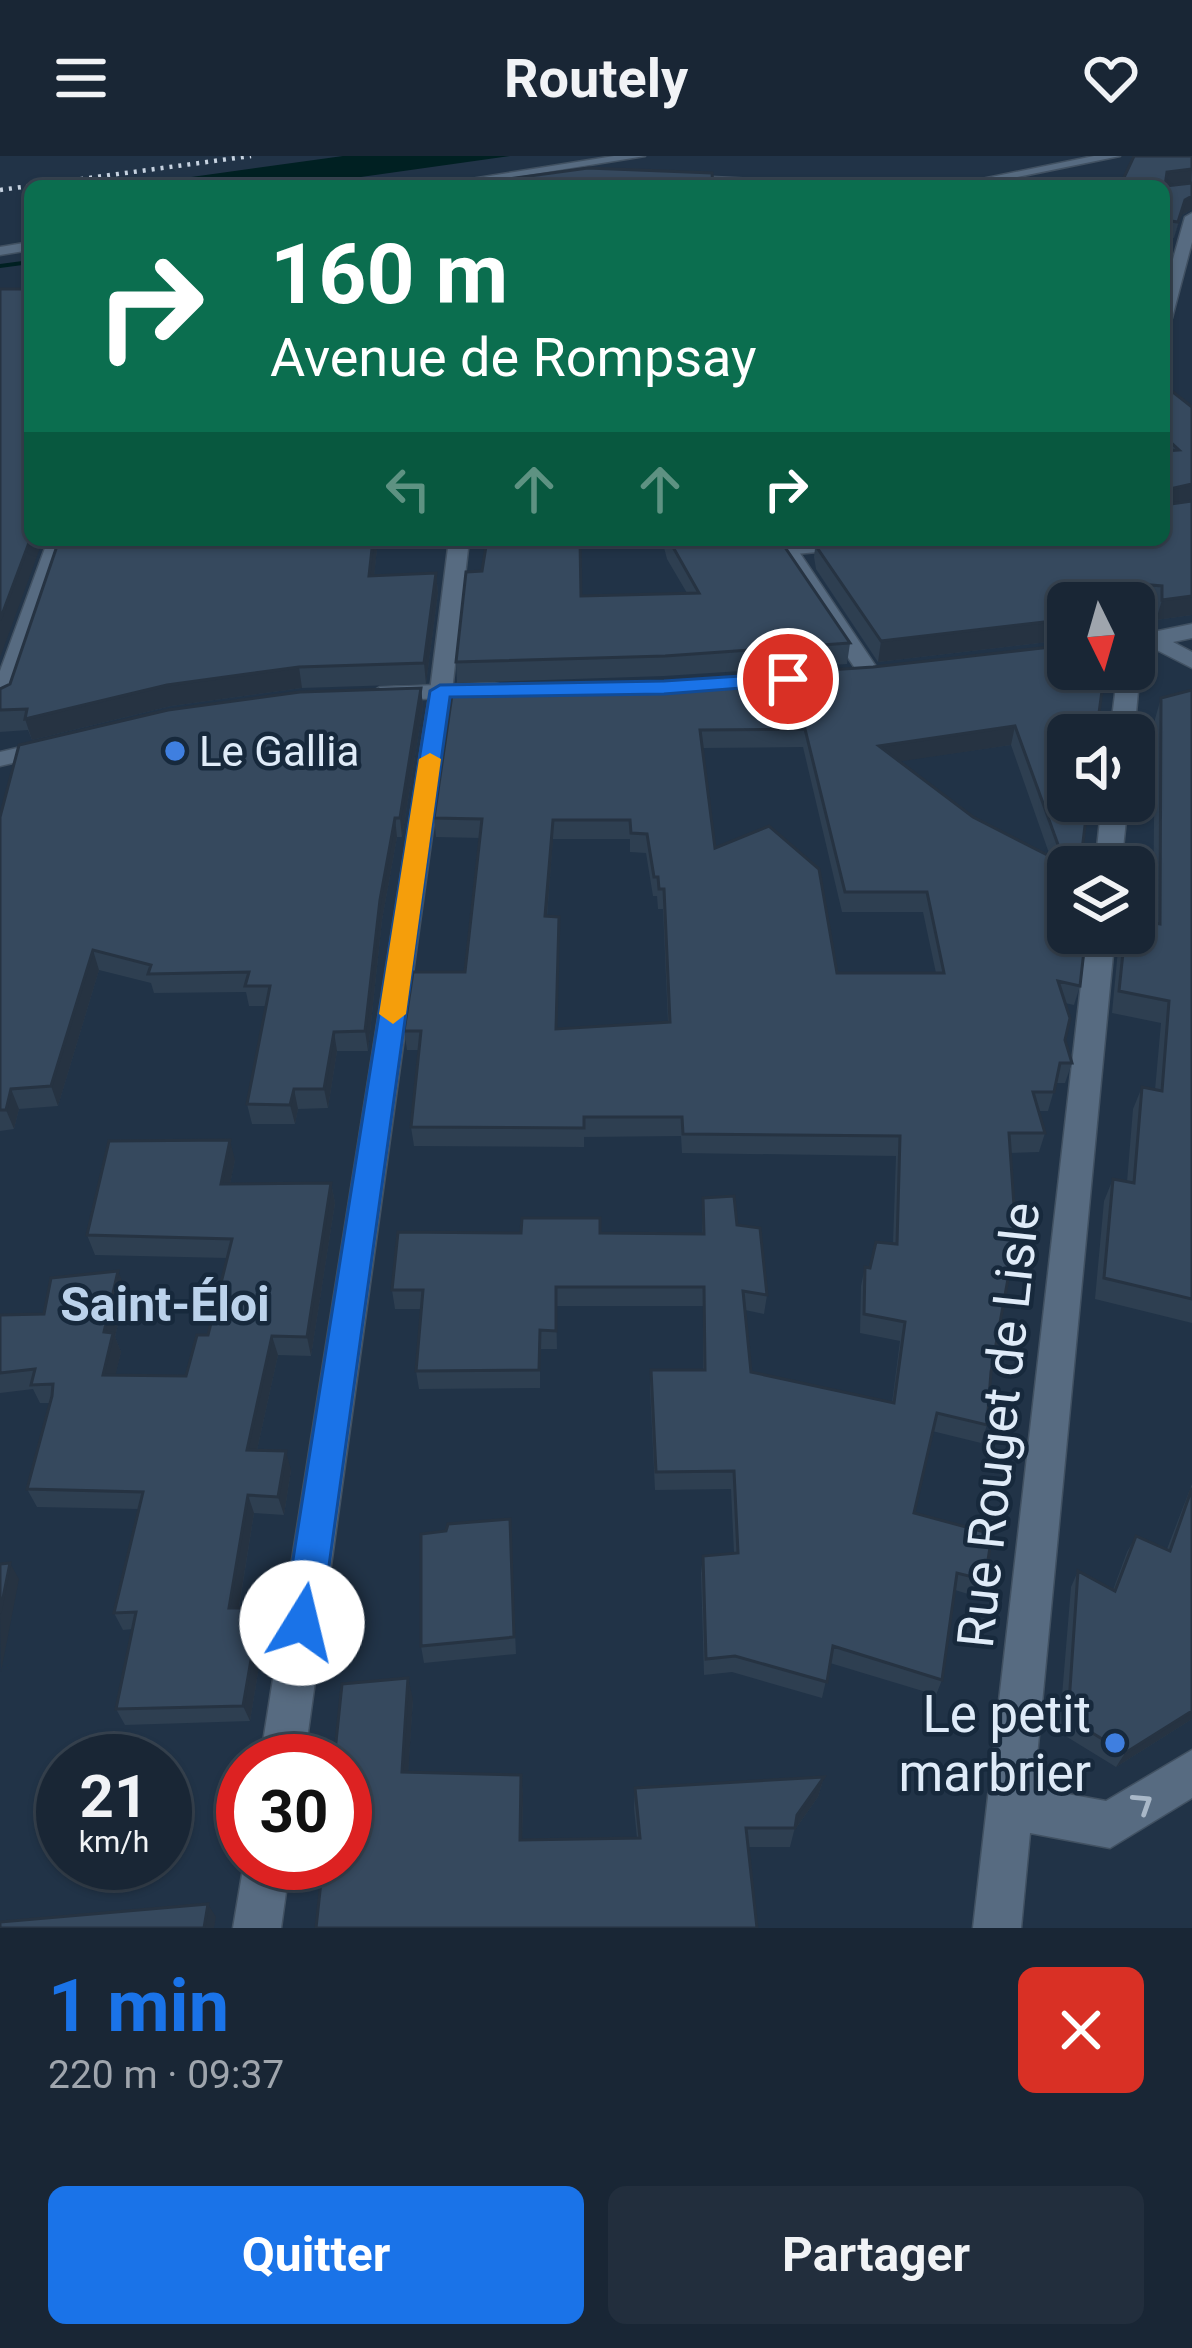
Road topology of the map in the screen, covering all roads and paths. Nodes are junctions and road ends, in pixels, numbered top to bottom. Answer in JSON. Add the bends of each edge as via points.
{"nodes":[{"id":1,"x":639,"y":156,"type":"edge"},
{"id":2,"x":1114,"y":156,"type":"edge"},
{"id":3,"x":542,"y":170,"type":"junction"},
{"id":4,"x":635,"y":176,"type":"edge"},
{"id":5,"x":659,"y":177,"type":"edge"},
{"id":6,"x":746,"y":179,"type":"edge"},
{"id":7,"x":506,"y":180,"type":"edge"},
{"id":8,"x":986,"y":180,"type":"edge"},
{"id":9,"x":1192,"y":217,"type":"edge"},
{"id":10,"x":1170,"y":296,"type":"edge"},
{"id":11,"x":56,"y":546,"type":"edge"},
{"id":12,"x":458,"y":546,"type":"edge"},
{"id":13,"x":784,"y":546,"type":"edge"},
{"id":14,"x":1192,"y":631,"type":"edge"},
{"id":15,"x":1155,"y":638,"type":"edge"},
{"id":16,"x":1155,"y":645,"type":"edge"},
{"id":17,"x":1192,"y":661,"type":"edge"},
{"id":18,"x":869,"y":673,"type":"edge"},
{"id":19,"x":513,"y":689,"type":"edge"},
{"id":20,"x":440,"y":691,"type":"junction"},
{"id":21,"x":349,"y":696,"type":"edge"},
{"id":22,"x":0,"y":703,"type":"edge"},
{"id":23,"x":81,"y":739,"type":"edge"},
{"id":24,"x":0,"y":759,"type":"edge"},
{"id":25,"x":1099,"y":954,"type":"edge"},
{"id":26,"x":286,"y":1734,"type":"edge"},
{"id":27,"x":1192,"y":1772,"type":"edge"},
{"id":28,"x":1009,"y":1806,"type":"junction"},
{"id":29,"x":262,"y":1890,"type":"edge"},
{"id":30,"x":257,"y":1928,"type":"edge"},
{"id":31,"x":997,"y":1928,"type":"edge"}],
"edges":[{"from":1,"to":3,"type":"street"},
{"from":2,"to":8,"type":"street"},
{"from":3,"to":4,"type":"street"},
{"from":3,"to":7,"type":"street"},
{"from":5,"to":6,"type":"street"},
{"from":9,"to":10,"type":"street"},
{"from":11,"to":22,"type":"street"},
{"from":12,"to":20,"type":"street"},
{"from":13,"to":18,"type":"street"},
{"from":14,"to":15,"type":"street"},
{"from":16,"to":17,"type":"street"},
{"from":19,"to":20,"type":"street"},
{"from":20,"to":21,"type":"street"},
{"from":20,"to":26,"type":"street"},
{"from":23,"to":24,"type":"street"},
{"from":25,"to":28,"type":"street","name":"Rue Rouget de Lisle"},
{"from":28,"to":27,"type":"street","one_way":true,"via":[[1110,1825]]},
{"from":28,"to":31,"type":"street","name":"Rue Rouget de Lisle"},
{"from":29,"to":30,"type":"street"}]}
